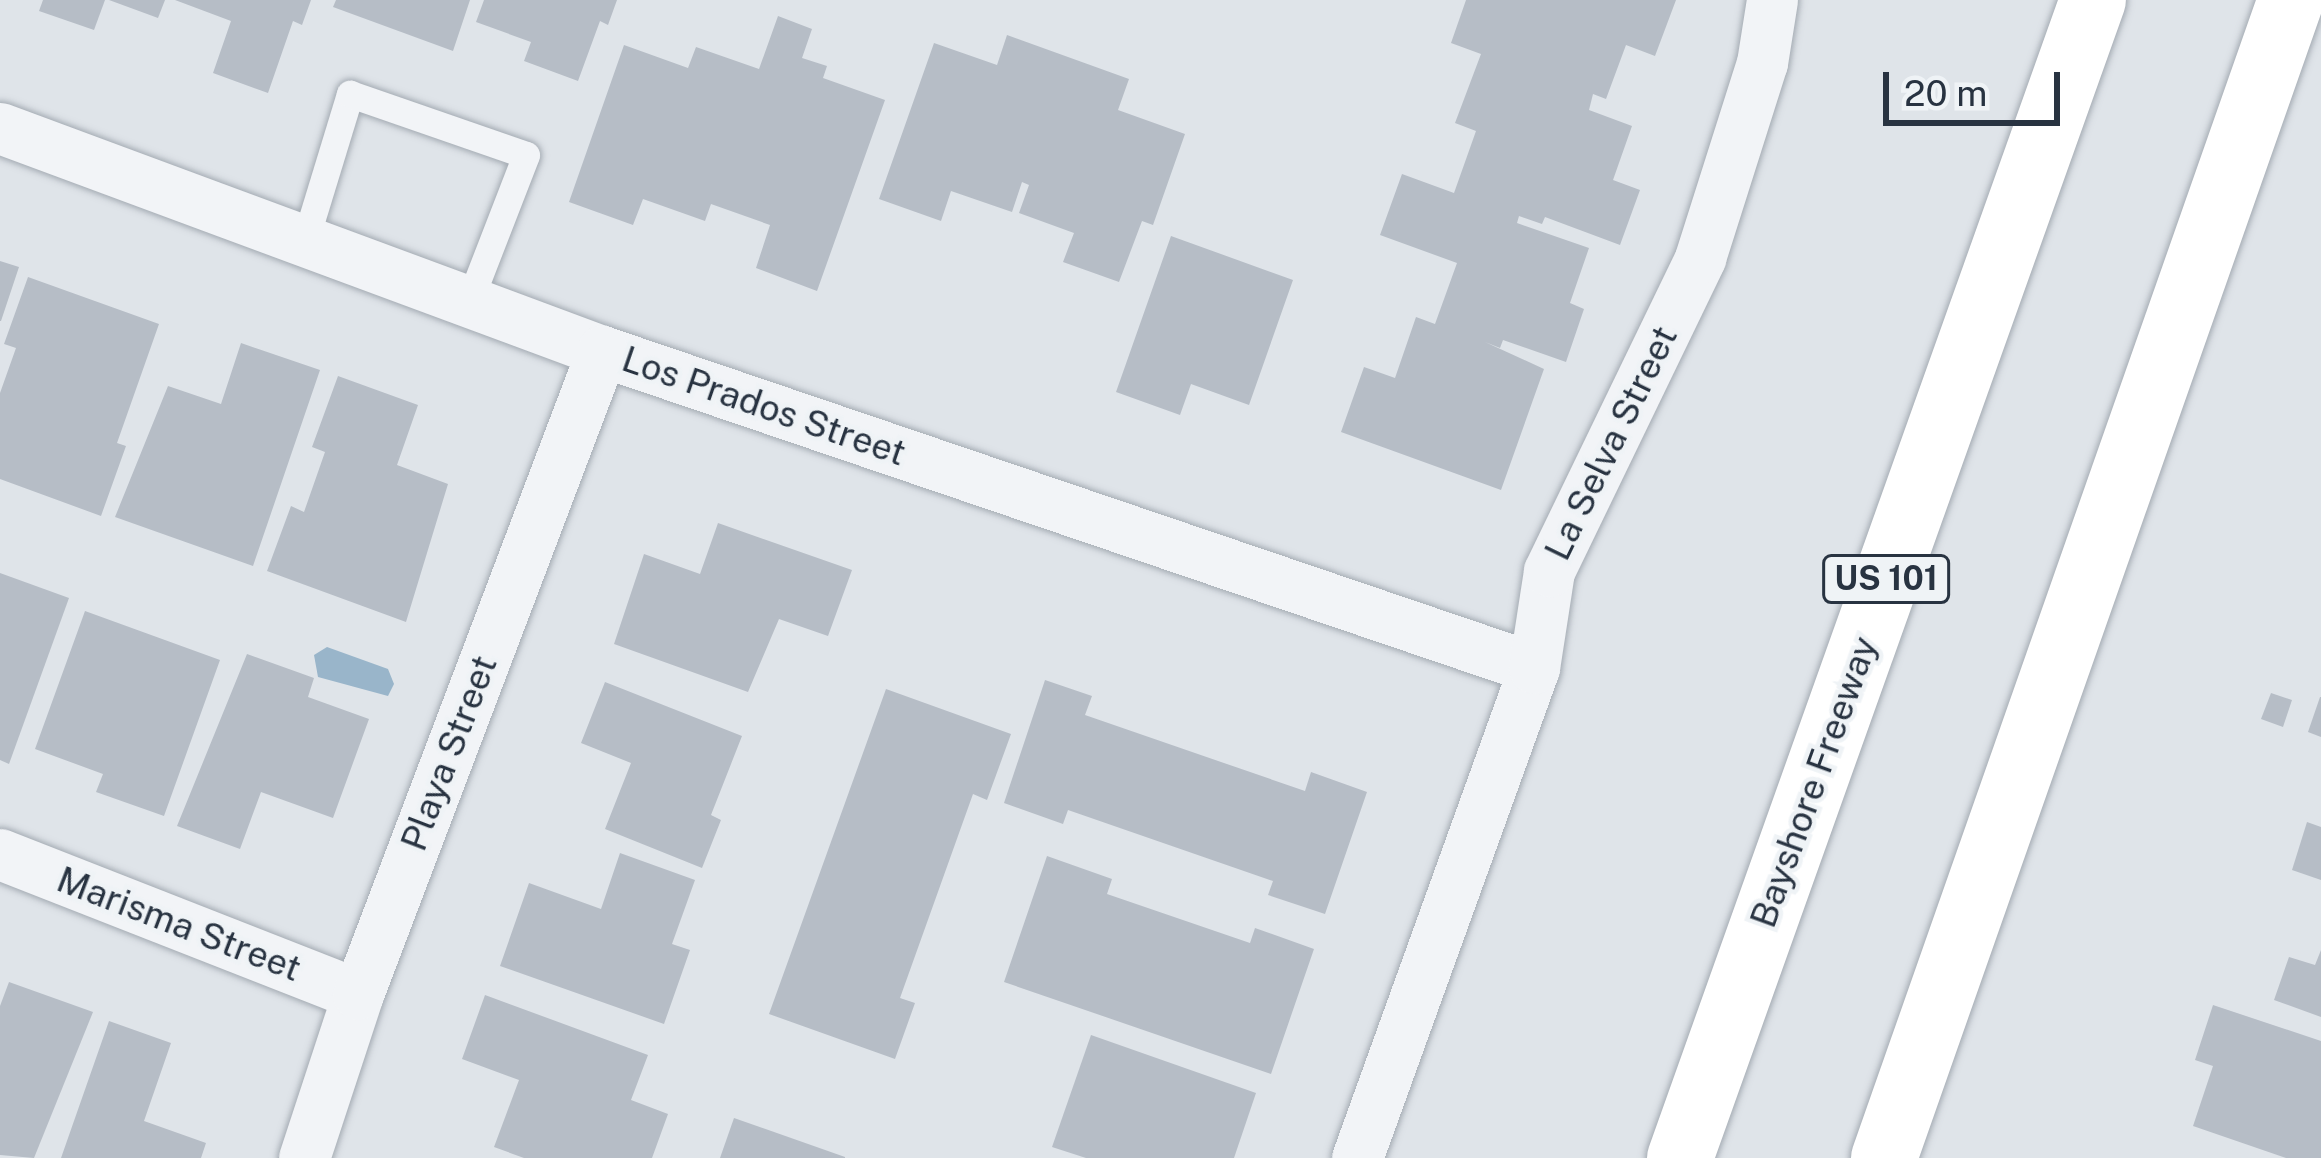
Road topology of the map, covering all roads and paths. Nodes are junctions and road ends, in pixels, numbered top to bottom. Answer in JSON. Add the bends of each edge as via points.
{"nodes":[{"id":1,"x":1772,"y":0,"type":"edge"},
{"id":2,"x":2093,"y":0,"type":"edge"},
{"id":3,"x":2291,"y":0,"type":"edge"},
{"id":4,"x":0,"y":128,"type":"edge"},
{"id":5,"x":305,"y":241,"type":"junction"},
{"id":6,"x":469,"y":302,"type":"junction"},
{"id":7,"x":602,"y":351,"type":"junction"},
{"id":8,"x":1534,"y":668,"type":"junction"},
{"id":9,"x":0,"y":854,"type":"edge"},
{"id":10,"x":358,"y":994,"type":"junction"},
{"id":11,"x":304,"y":1158,"type":"edge"},
{"id":12,"x":1357,"y":1158,"type":"edge"},
{"id":13,"x":1680,"y":1158,"type":"edge"},
{"id":14,"x":1884,"y":1158,"type":"edge"}],
"edges":[{"from":1,"to":8,"type":"street","name":"La Selva Street","via":[[1762,63],[1700,258],[1549,571]]},
{"from":2,"to":13,"type":"highway","name":"Bayshore Freeway","number":"US 101"},
{"from":3,"to":14,"type":"highway"},
{"from":4,"to":5,"type":"street","name":"Los Prados Street"},
{"from":5,"to":6,"type":"street","name":"Los Prados Street"},
{"from":5,"to":6,"type":"lane","via":[[350,94],[526,155]]},
{"from":6,"to":7,"type":"street","name":"Los Prados Street"},
{"from":7,"to":8,"type":"street","name":"Los Prados Street"},
{"from":7,"to":10,"type":"street","name":"Playa Street"},
{"from":8,"to":12,"type":"street","name":"La Selva Street"},
{"from":9,"to":10,"type":"street","name":"Marisma Street"},
{"from":10,"to":11,"type":"street","name":"Playa Street"}]}
